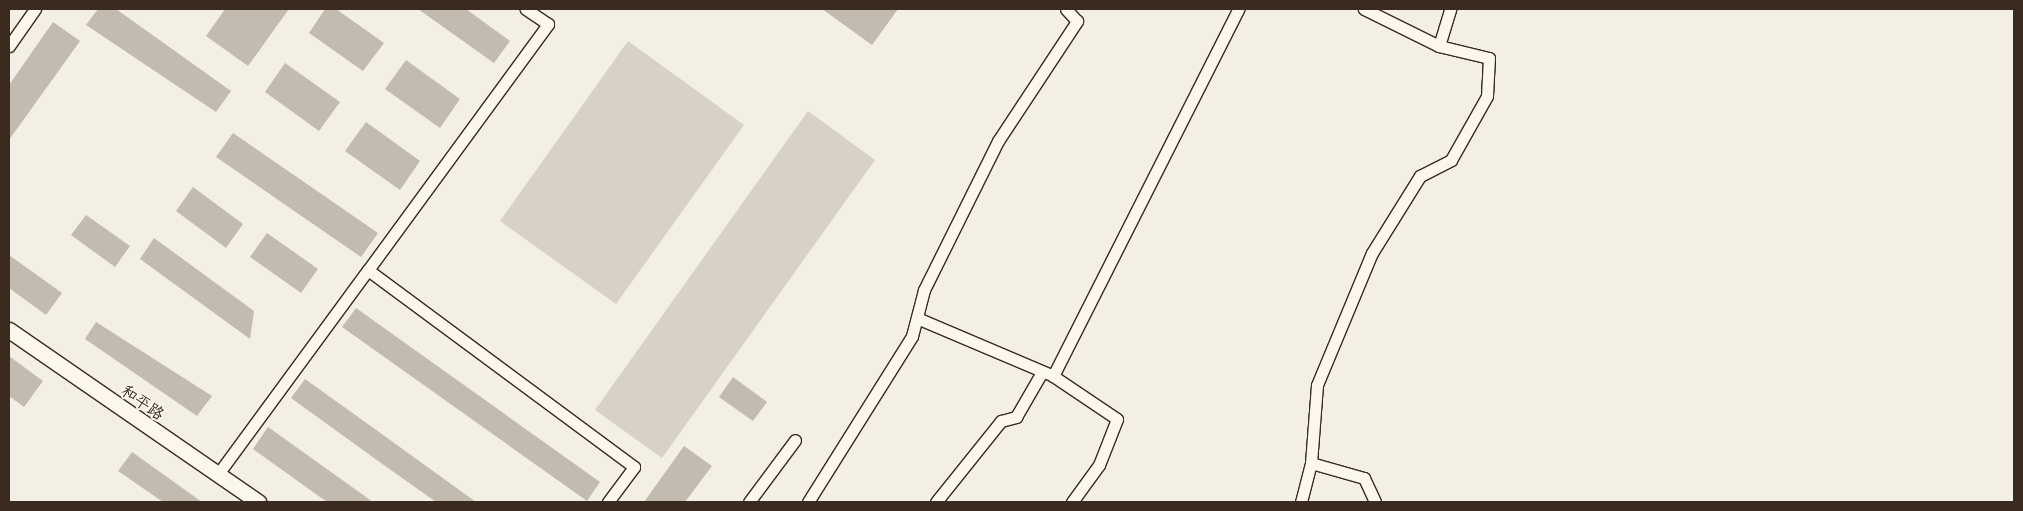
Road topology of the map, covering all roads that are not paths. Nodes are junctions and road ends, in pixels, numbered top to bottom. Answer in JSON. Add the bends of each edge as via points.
{"nodes":[{"id":1,"x":35,"y":9,"type":"edge"},
{"id":2,"x":526,"y":9,"type":"edge"},
{"id":3,"x":1066,"y":9,"type":"edge"},
{"id":4,"x":1238,"y":9,"type":"edge"},
{"id":5,"x":1364,"y":9,"type":"edge"},
{"id":6,"x":1450,"y":9,"type":"edge"},
{"id":7,"x":9,"y":46,"type":"edge"},
{"id":8,"x":1439,"y":46,"type":"junction"},
{"id":9,"x":368,"y":270,"type":"junction"},
{"id":10,"x":917,"y":318,"type":"junction"},
{"id":11,"x":9,"y":330,"type":"edge"},
{"id":12,"x":1048,"y":374,"type":"junction"},
{"id":13,"x":795,"y":440,"type":"dead end"},
{"id":14,"x":1311,"y":463,"type":"junction"},
{"id":15,"x":218,"y":474,"type":"junction"},
{"id":16,"x":258,"y":502,"type":"edge"},
{"id":17,"x":608,"y":502,"type":"edge"},
{"id":18,"x":749,"y":502,"type":"edge"},
{"id":19,"x":808,"y":502,"type":"edge"},
{"id":20,"x":936,"y":502,"type":"edge"},
{"id":21,"x":1072,"y":502,"type":"edge"},
{"id":22,"x":1301,"y":502,"type":"edge"},
{"id":23,"x":1374,"y":502,"type":"edge"}],
"edges":[{"from":1,"to":7,"type":"street"},
{"from":2,"to":9,"type":"street","via":[[548,24]]},
{"from":3,"to":10,"type":"street","via":[[1077,22],[998,141],[924,290]]},
{"from":4,"to":12,"type":"street"},
{"from":5,"to":8,"type":"street"},
{"from":6,"to":8,"type":"street"},
{"from":8,"to":14,"type":"street","via":[[1489,58],[1487,96],[1451,160],[1420,176],[1372,253],[1317,385]]},
{"from":9,"to":15,"type":"street"},
{"from":9,"to":17,"type":"street","via":[[634,467]]},
{"from":10,"to":12,"type":"street"},
{"from":10,"to":19,"type":"street","via":[[912,336]]},
{"from":11,"to":15,"type":"street","name":"和平路"},
{"from":12,"to":20,"type":"street","via":[[1016,417],[1001,421]]},
{"from":12,"to":21,"type":"street","via":[[1117,419],[1099,466]]},
{"from":13,"to":18,"type":"street"},
{"from":14,"to":22,"type":"street"},
{"from":14,"to":23,"type":"street","via":[[1364,478]]},
{"from":15,"to":16,"type":"street","name":"和平路"}]}
